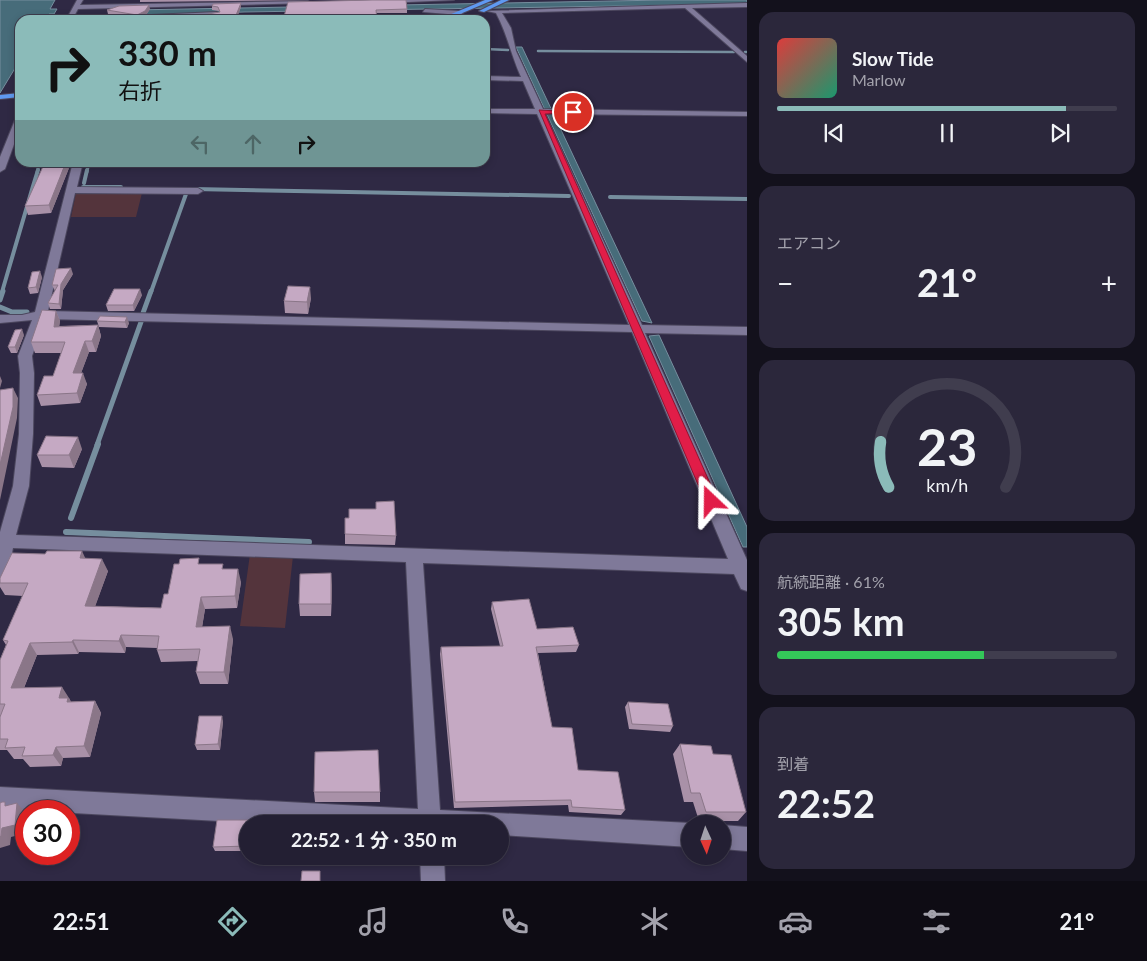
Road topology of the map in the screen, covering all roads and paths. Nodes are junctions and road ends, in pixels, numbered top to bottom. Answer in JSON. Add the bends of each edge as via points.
{"nodes":[{"id":1,"x":80,"y":0,"type":"edge"},
{"id":2,"x":144,"y":0,"type":"edge"},
{"id":3,"x":450,"y":0,"type":"edge"},
{"id":4,"x":490,"y":0,"type":"edge"},
{"id":5,"x":506,"y":0,"type":"edge"},
{"id":6,"x":374,"y":1,"type":"edge"},
{"id":7,"x":318,"y":2,"type":"edge"},
{"id":8,"x":747,"y":5,"type":"edge"},
{"id":9,"x":687,"y":6,"type":"junction"},
{"id":10,"x":77,"y":7,"type":"junction"},
{"id":11,"x":98,"y":7,"type":"junction"},
{"id":12,"x":498,"y":10,"type":"junction"},
{"id":13,"x":417,"y":11,"type":"dead end"},
{"id":14,"x":481,"y":11,"type":"junction"},
{"id":15,"x":223,"y":14,"type":"edge"},
{"id":16,"x":467,"y":14,"type":"junction"},
{"id":17,"x":72,"y":15,"type":"edge"},
{"id":18,"x":205,"y":15,"type":"edge"},
{"id":19,"x":464,"y":15,"type":"edge"},
{"id":20,"x":464,"y":15,"type":"edge"},
{"id":21,"x":747,"y":60,"type":"edge"},
{"id":22,"x":490,"y":78,"type":"edge"},
{"id":23,"x":526,"y":79,"type":"junction"},
{"id":24,"x":15,"y":90,"type":"edge"},
{"id":25,"x":0,"y":91,"type":"edge"},
{"id":26,"x":15,"y":94,"type":"edge"},
{"id":27,"x":0,"y":96,"type":"edge"},
{"id":28,"x":490,"y":111,"type":"edge"},
{"id":29,"x":546,"y":112,"type":"junction"},
{"id":30,"x":747,"y":114,"type":"edge"},
{"id":31,"x":15,"y":130,"type":"edge"},
{"id":32,"x":77,"y":167,"type":"edge"},
{"id":33,"x":0,"y":169,"type":"edge"},
{"id":34,"x":71,"y":190,"type":"junction"},
{"id":35,"x":198,"y":191,"type":"dead end"},
{"id":36,"x":39,"y":315,"type":"junction"},
{"id":37,"x":0,"y":319,"type":"edge"},
{"id":38,"x":637,"y":328,"type":"junction"},
{"id":39,"x":747,"y":331,"type":"edge"},
{"id":40,"x":6,"y":541,"type":"junction"},
{"id":41,"x":414,"y":556,"type":"junction"},
{"id":42,"x":743,"y":566,"type":"edge"},
{"id":43,"x":0,"y":576,"type":"edge"},
{"id":44,"x":747,"y":584,"type":"edge"},
{"id":45,"x":0,"y":798,"type":"edge"},
{"id":46,"x":305,"y":815,"type":"edge"},
{"id":47,"x":430,"y":815,"type":"edge"},
{"id":48,"x":509,"y":825,"type":"edge"},
{"id":49,"x":681,"y":834,"type":"edge"},
{"id":50,"x":731,"y":838,"type":"edge"},
{"id":51,"x":747,"y":839,"type":"edge"},
{"id":52,"x":432,"y":865,"type":"edge"},
{"id":53,"x":433,"y":881,"type":"edge"}],
"edges":[{"from":1,"to":10,"type":"street"},
{"from":2,"to":11,"type":"street"},
{"from":3,"to":6,"type":"street"},
{"from":4,"to":16,"type":"highway"},
{"from":5,"to":14,"type":"highway"},
{"from":7,"to":11,"type":"street"},
{"from":8,"to":9,"type":"street"},
{"from":9,"to":12,"type":"street"},
{"from":9,"to":21,"type":"street"},
{"from":10,"to":11,"type":"street"},
{"from":10,"to":17,"type":"street"},
{"from":12,"to":14,"type":"street"},
{"from":12,"to":23,"type":"street"},
{"from":13,"to":16,"type":"street","via":[[445,10]]},
{"from":14,"to":16,"type":"highway"},
{"from":15,"to":18,"type":"street"},
{"from":16,"to":19,"type":"highway"},
{"from":16,"to":20,"type":"highway"},
{"from":22,"to":23,"type":"street"},
{"from":23,"to":29,"type":"street"},
{"from":24,"to":25,"type":"highway"},
{"from":26,"to":27,"type":"highway"},
{"from":28,"to":29,"type":"street"},
{"from":29,"to":30,"type":"street"},
{"from":29,"to":38,"type":"street"},
{"from":31,"to":33,"type":"street"},
{"from":32,"to":34,"type":"street"},
{"from":34,"to":35,"type":"street"},
{"from":34,"to":36,"type":"street"},
{"from":36,"to":37,"type":"street"},
{"from":36,"to":38,"type":"street"},
{"from":36,"to":40,"type":"street","via":[[25,356],[26,434],[21,486]]},
{"from":38,"to":39,"type":"street"},
{"from":38,"to":42,"type":"street"},
{"from":40,"to":41,"type":"street"},
{"from":40,"to":43,"type":"street"},
{"from":41,"to":42,"type":"street"},
{"from":41,"to":47,"type":"street"},
{"from":42,"to":44,"type":"street"},
{"from":45,"to":46,"type":"street"},
{"from":48,"to":49,"type":"street"},
{"from":50,"to":51,"type":"street"},
{"from":52,"to":53,"type":"street"}]}
